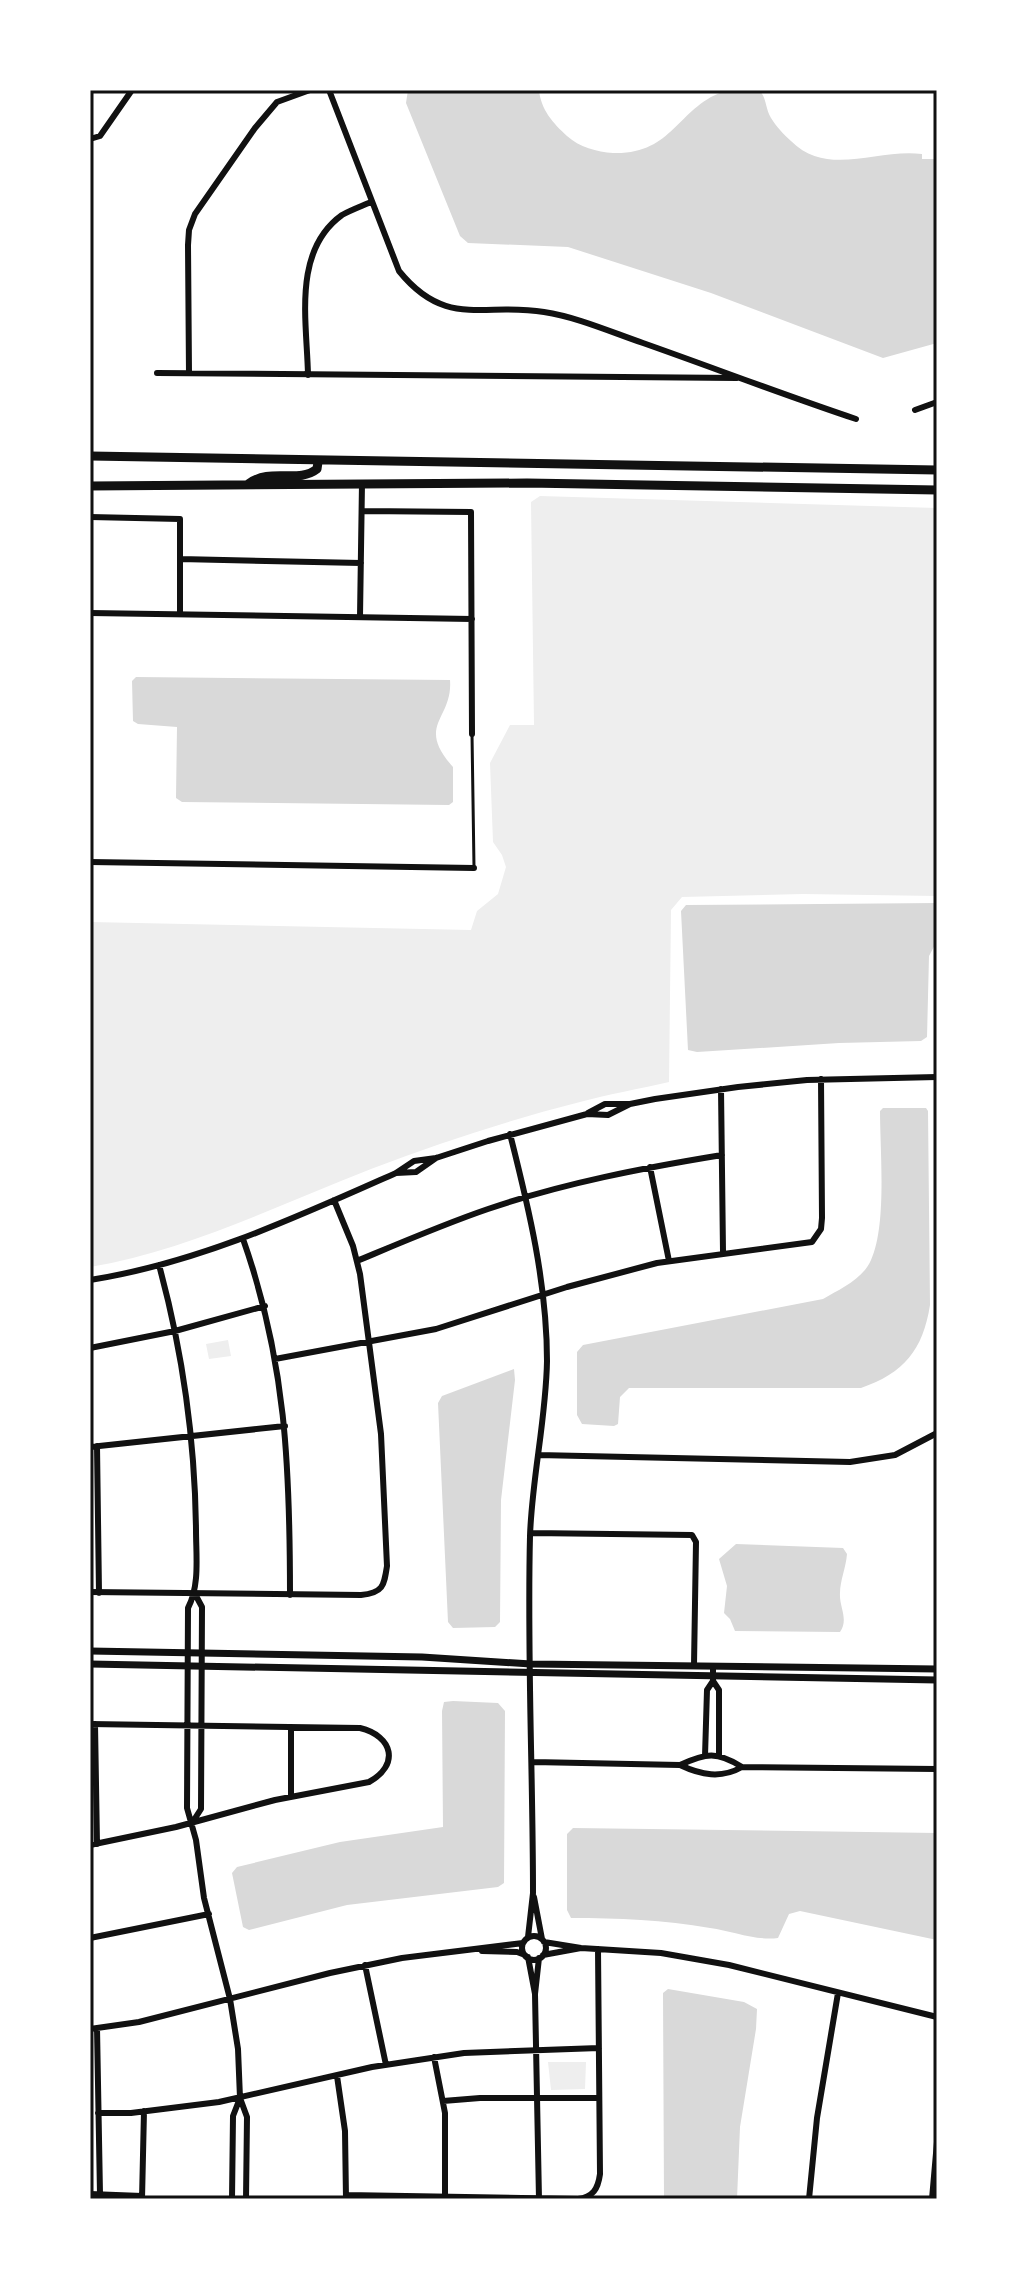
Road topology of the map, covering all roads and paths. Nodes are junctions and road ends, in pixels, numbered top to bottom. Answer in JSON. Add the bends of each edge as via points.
{"nodes":[{"id":1,"x":132,"y":90,"type":"edge"},
{"id":2,"x":310,"y":90,"type":"edge"},
{"id":3,"x":329,"y":90,"type":"edge"},
{"id":4,"x":90,"y":139,"type":"edge"},
{"id":5,"x":371,"y":202,"type":"junction"},
{"id":6,"x":157,"y":373,"type":"dead end"},
{"id":7,"x":189,"y":373,"type":"junction"},
{"id":8,"x":308,"y":375,"type":"junction"},
{"id":9,"x":743,"y":379,"type":"junction"},
{"id":10,"x":937,"y":404,"type":"edge"},
{"id":11,"x":915,"y":410,"type":"dead end"},
{"id":12,"x":856,"y":419,"type":"dead end"},
{"id":13,"x":90,"y":456,"type":"edge"},
{"id":14,"x":318,"y":462,"type":"junction"},
{"id":15,"x":937,"y":470,"type":"edge"},
{"id":16,"x":362,"y":483,"type":"junction"},
{"id":17,"x":248,"y":484,"type":"junction"},
{"id":18,"x":90,"y":486,"type":"edge"},
{"id":19,"x":937,"y":490,"type":"edge"},
{"id":20,"x":362,"y":511,"type":"junction"},
{"id":21,"x":90,"y":517,"type":"edge"},
{"id":22,"x":180,"y":559,"type":"junction"},
{"id":23,"x":361,"y":563,"type":"junction"},
{"id":24,"x":90,"y":613,"type":"edge"},
{"id":25,"x":180,"y":614,"type":"junction"},
{"id":26,"x":360,"y":617,"type":"junction"},
{"id":27,"x":472,"y":619,"type":"junction"},
{"id":28,"x":472,"y":734,"type":"joint"},
{"id":29,"x":90,"y":758,"type":"edge"},
{"id":30,"x":90,"y":775,"type":"edge"},
{"id":31,"x":90,"y":862,"type":"edge"},
{"id":32,"x":474,"y":868,"type":"joint"},
{"id":33,"x":937,"y":1077,"type":"edge"},
{"id":34,"x":821,"y":1079,"type":"junction"},
{"id":35,"x":721,"y":1089,"type":"junction"},
{"id":36,"x":630,"y":1104,"type":"junction"},
{"id":37,"x":587,"y":1114,"type":"junction"},
{"id":38,"x":510,"y":1134,"type":"junction"},
{"id":39,"x":722,"y":1155,"type":"junction"},
{"id":40,"x":650,"y":1167,"type":"junction"},
{"id":41,"x":526,"y":1198,"type":"junction"},
{"id":42,"x":334,"y":1200,"type":"junction"},
{"id":43,"x":243,"y":1239,"type":"junction"},
{"id":44,"x":723,"y":1252,"type":"junction"},
{"id":45,"x":357,"y":1261,"type":"junction"},
{"id":46,"x":669,"y":1261,"type":"junction"},
{"id":47,"x":159,"y":1265,"type":"junction"},
{"id":48,"x":90,"y":1280,"type":"edge"},
{"id":49,"x":543,"y":1294,"type":"junction"},
{"id":50,"x":265,"y":1306,"type":"junction"},
{"id":51,"x":175,"y":1331,"type":"junction"},
{"id":52,"x":369,"y":1340,"type":"junction"},
{"id":53,"x":90,"y":1348,"type":"edge"},
{"id":54,"x":275,"y":1359,"type":"junction"},
{"id":55,"x":285,"y":1426,"type":"junction"},
{"id":56,"x":937,"y":1433,"type":"edge"},
{"id":57,"x":192,"y":1437,"type":"junction"},
{"id":58,"x":93,"y":1446,"type":"edge"},
{"id":59,"x":538,"y":1455,"type":"junction"},
{"id":60,"x":531,"y":1533,"type":"junction"},
{"id":61,"x":90,"y":1592,"type":"edge"},
{"id":62,"x":99,"y":1593,"type":"junction"},
{"id":63,"x":195,"y":1594,"type":"junction"},
{"id":64,"x":290,"y":1595,"type":"junction"},
{"id":65,"x":90,"y":1651,"type":"edge"},
{"id":66,"x":187,"y":1653,"type":"junction"},
{"id":67,"x":201,"y":1653,"type":"junction"},
{"id":68,"x":90,"y":1664,"type":"edge"},
{"id":69,"x":531,"y":1664,"type":"junction"},
{"id":70,"x":694,"y":1665,"type":"junction"},
{"id":71,"x":187,"y":1666,"type":"junction"},
{"id":72,"x":201,"y":1666,"type":"junction"},
{"id":73,"x":713,"y":1666,"type":"junction"},
{"id":74,"x":937,"y":1669,"type":"edge"},
{"id":75,"x":532,"y":1674,"type":"junction"},
{"id":76,"x":713,"y":1679,"type":"junction"},
{"id":77,"x":937,"y":1680,"type":"edge"},
{"id":78,"x":93,"y":1724,"type":"edge"},
{"id":79,"x":186,"y":1726,"type":"junction"},
{"id":80,"x":200,"y":1726,"type":"junction"},
{"id":81,"x":291,"y":1727,"type":"junction"},
{"id":82,"x":719,"y":1755,"type":"junction"},
{"id":83,"x":705,"y":1756,"type":"junction"},
{"id":84,"x":533,"y":1762,"type":"junction"},
{"id":85,"x":680,"y":1765,"type":"junction"},
{"id":86,"x":742,"y":1767,"type":"junction"},
{"id":87,"x":937,"y":1769,"type":"edge"},
{"id":88,"x":291,"y":1797,"type":"junction"},
{"id":89,"x":192,"y":1823,"type":"junction"},
{"id":90,"x":94,"y":1845,"type":"edge"},
{"id":91,"x":533,"y":1893,"type":"junction"},
{"id":92,"x":209,"y":1914,"type":"junction"},
{"id":93,"x":90,"y":1938,"type":"edge"},
{"id":94,"x":526,"y":1940,"type":"junction"},
{"id":95,"x":543,"y":1940,"type":"junction"},
{"id":96,"x":581,"y":1948,"type":"junction"},
{"id":97,"x":598,"y":1949,"type":"junction"},
{"id":98,"x":475,"y":1951,"type":"junction"},
{"id":99,"x":526,"y":1956,"type":"junction"},
{"id":100,"x":541,"y":1956,"type":"junction"},
{"id":101,"x":365,"y":1965,"type":"junction"},
{"id":102,"x":838,"y":1993,"type":"junction"},
{"id":103,"x":535,"y":1994,"type":"junction"},
{"id":104,"x":230,"y":1999,"type":"junction"},
{"id":105,"x":937,"y":2017,"type":"edge"},
{"id":106,"x":94,"y":2029,"type":"edge"},
{"id":107,"x":599,"y":2048,"type":"junction"},
{"id":108,"x":537,"y":2049,"type":"junction"},
{"id":109,"x":434,"y":2057,"type":"junction"},
{"id":110,"x":386,"y":2065,"type":"junction"},
{"id":111,"x":337,"y":2076,"type":"junction"},
{"id":112,"x":537,"y":2097,"type":"junction"},
{"id":113,"x":240,"y":2098,"type":"junction"},
{"id":114,"x":599,"y":2098,"type":"junction"},
{"id":115,"x":443,"y":2101,"type":"junction"},
{"id":116,"x":144,"y":2111,"type":"junction"},
{"id":117,"x":98,"y":2113,"type":"junction"},
{"id":118,"x":937,"y":2142,"type":"edge"},
{"id":119,"x":90,"y":2194,"type":"edge"},
{"id":120,"x":100,"y":2194,"type":"junction"},
{"id":121,"x":445,"y":2196,"type":"junction"},
{"id":122,"x":142,"y":2197,"type":"edge"},
{"id":123,"x":346,"y":2197,"type":"edge"},
{"id":124,"x":539,"y":2198,"type":"edge"},
{"id":125,"x":232,"y":2199,"type":"edge"},
{"id":126,"x":246,"y":2199,"type":"edge"},
{"id":127,"x":809,"y":2199,"type":"edge"},
{"id":128,"x":932,"y":2199,"type":"edge"}],
"edges":[{"from":1,"to":4,"type":"street","via":[[100,136]]},
{"from":2,"to":7,"type":"street","via":[[277,102],[195,214],[188,245]]},
{"from":3,"to":5,"type":"street"},
{"from":5,"to":8,"type":"street","via":[[344,214],[312,252],[307,273]]},
{"from":5,"to":9,"type":"street","via":[[399,271],[432,301],[455,310],[544,312]]},
{"from":6,"to":7,"type":"street"},
{"from":7,"to":8,"type":"street"},
{"from":8,"to":9,"type":"street"},
{"from":9,"to":12,"type":"street"},
{"from":10,"to":11,"type":"street"},
{"from":13,"to":14,"type":"main road"},
{"from":14,"to":15,"type":"main road"},
{"from":14,"to":17,"type":"main road","via":[[310,475],[270,475]]},
{"from":16,"to":17,"type":"main road"},
{"from":16,"to":19,"type":"main road"},
{"from":16,"to":20,"type":"street"},
{"from":17,"to":18,"type":"main road"},
{"from":20,"to":23,"type":"street"},
{"from":20,"to":27,"type":"street","via":[[471,512]]},
{"from":21,"to":22,"type":"street","via":[[180,519]]},
{"from":22,"to":23,"type":"street"},
{"from":22,"to":25,"type":"street"},
{"from":23,"to":26,"type":"street"},
{"from":24,"to":25,"type":"street"},
{"from":25,"to":26,"type":"street"},
{"from":26,"to":27,"type":"street"},
{"from":27,"to":28,"type":"street"},
{"from":28,"to":32,"type":"lane"},
{"from":29,"to":30,"type":"street"},
{"from":31,"to":32,"type":"street"},
{"from":33,"to":34,"type":"street"},
{"from":34,"to":35,"type":"street"},
{"from":34,"to":44,"type":"street","via":[[818,1235],[802,1244]]},
{"from":35,"to":36,"type":"street"},
{"from":35,"to":39,"type":"street"},
{"from":36,"to":37,"type":"street","via":[[605,1104]]},
{"from":36,"to":37,"type":"street","via":[[608,1115]]},
{"from":37,"to":38,"type":"street"},
{"from":38,"to":41,"type":"street"},
{"from":38,"to":42,"type":"street"},
{"from":39,"to":40,"type":"street"},
{"from":39,"to":44,"type":"street"},
{"from":40,"to":41,"type":"street"},
{"from":40,"to":46,"type":"street"},
{"from":41,"to":45,"type":"street"},
{"from":41,"to":49,"type":"street"},
{"from":42,"to":43,"type":"street"},
{"from":42,"to":45,"type":"street"},
{"from":43,"to":47,"type":"street"},
{"from":43,"to":50,"type":"street"},
{"from":44,"to":46,"type":"street"},
{"from":45,"to":52,"type":"street"},
{"from":46,"to":49,"type":"street"},
{"from":47,"to":48,"type":"street"},
{"from":47,"to":51,"type":"street"},
{"from":49,"to":52,"type":"street","via":[[449,1326]]},
{"from":49,"to":59,"type":"street","via":[[547,1360]]},
{"from":50,"to":51,"type":"street"},
{"from":50,"to":54,"type":"street"},
{"from":51,"to":53,"type":"street"},
{"from":51,"to":57,"type":"street"},
{"from":52,"to":54,"type":"street"},
{"from":52,"to":64,"type":"street","via":[[381,1434],[384,1581],[374,1594]]},
{"from":54,"to":55,"type":"street"},
{"from":55,"to":57,"type":"street"},
{"from":55,"to":64,"type":"street"},
{"from":56,"to":59,"type":"street","via":[[895,1455],[850,1462]]},
{"from":57,"to":58,"type":"street"},
{"from":57,"to":63,"type":"street"},
{"from":58,"to":62,"type":"street"},
{"from":59,"to":60,"type":"street"},
{"from":60,"to":69,"type":"street"},
{"from":60,"to":70,"type":"street","via":[[692,1535]]},
{"from":61,"to":62,"type":"street"},
{"from":62,"to":63,"type":"street"},
{"from":63,"to":64,"type":"street"},
{"from":63,"to":66,"type":"street","via":[[188,1608]]},
{"from":63,"to":67,"type":"street","via":[[202,1607]]},
{"from":65,"to":66,"type":"street"},
{"from":66,"to":67,"type":"street"},
{"from":66,"to":71,"type":"street"},
{"from":67,"to":69,"type":"street"},
{"from":67,"to":72,"type":"street"},
{"from":68,"to":71,"type":"street"},
{"from":69,"to":70,"type":"street"},
{"from":69,"to":75,"type":"street"},
{"from":70,"to":73,"type":"street"},
{"from":71,"to":72,"type":"street"},
{"from":71,"to":79,"type":"street"},
{"from":72,"to":75,"type":"street"},
{"from":72,"to":80,"type":"street"},
{"from":73,"to":74,"type":"street"},
{"from":73,"to":76,"type":"street"},
{"from":75,"to":76,"type":"street"},
{"from":75,"to":84,"type":"street"},
{"from":76,"to":77,"type":"street"},
{"from":76,"to":82,"type":"street","via":[[719,1690]]},
{"from":76,"to":83,"type":"street","via":[[707,1690]]},
{"from":78,"to":79,"type":"street"},
{"from":78,"to":90,"type":"street"},
{"from":79,"to":80,"type":"street"},
{"from":79,"to":89,"type":"street","via":[[187,1808]]},
{"from":80,"to":81,"type":"street"},
{"from":80,"to":89,"type":"street","via":[[201,1809]]},
{"from":81,"to":88,"type":"street"},
{"from":81,"to":88,"type":"street","via":[[360,1728],[379,1736],[389,1753],[381,1775],[369,1782]]},
{"from":82,"to":83,"type":"street"},
{"from":82,"to":86,"type":"street"},
{"from":83,"to":85,"type":"street"},
{"from":84,"to":85,"type":"street"},
{"from":84,"to":91,"type":"street"},
{"from":85,"to":86,"type":"street","via":[[712,1775]]},
{"from":86,"to":87,"type":"street"},
{"from":88,"to":89,"type":"street"},
{"from":89,"to":90,"type":"street"},
{"from":89,"to":92,"type":"street"},
{"from":91,"to":94,"type":"street"},
{"from":91,"to":95,"type":"street"},
{"from":92,"to":93,"type":"street"},
{"from":92,"to":104,"type":"street"},
{"from":94,"to":95,"type":"street"},
{"from":94,"to":98,"type":"street"},
{"from":94,"to":99,"type":"street"},
{"from":95,"to":96,"type":"street"},
{"from":95,"to":100,"type":"street","via":[[546,1949]]},
{"from":96,"to":97,"type":"street"},
{"from":96,"to":100,"type":"street"},
{"from":97,"to":102,"type":"street","via":[[729,1965]]},
{"from":97,"to":107,"type":"street"},
{"from":98,"to":99,"type":"street"},
{"from":98,"to":101,"type":"street"},
{"from":99,"to":100,"type":"street"},
{"from":99,"to":103,"type":"street"},
{"from":100,"to":103,"type":"street"},
{"from":101,"to":104,"type":"street"},
{"from":101,"to":110,"type":"street"},
{"from":102,"to":105,"type":"street"},
{"from":102,"to":127,"type":"street"},
{"from":103,"to":108,"type":"street"},
{"from":104,"to":106,"type":"street"},
{"from":104,"to":113,"type":"street"},
{"from":106,"to":117,"type":"street"},
{"from":107,"to":108,"type":"street"},
{"from":107,"to":114,"type":"street"},
{"from":108,"to":109,"type":"street"},
{"from":108,"to":112,"type":"street"},
{"from":109,"to":110,"type":"street"},
{"from":109,"to":115,"type":"street"},
{"from":110,"to":111,"type":"street"},
{"from":111,"to":113,"type":"street"},
{"from":111,"to":123,"type":"street"},
{"from":112,"to":114,"type":"street"},
{"from":112,"to":115,"type":"street"},
{"from":112,"to":124,"type":"street"},
{"from":113,"to":116,"type":"street"},
{"from":113,"to":125,"type":"street","via":[[233,2116]]},
{"from":113,"to":126,"type":"street","via":[[247,2117]]},
{"from":114,"to":124,"type":"street","via":[[600,2174],[594,2193],[578,2199]]},
{"from":115,"to":121,"type":"street"},
{"from":116,"to":117,"type":"street"},
{"from":116,"to":122,"type":"street"},
{"from":117,"to":120,"type":"street"},
{"from":118,"to":128,"type":"street"},
{"from":119,"to":120,"type":"street"},
{"from":120,"to":122,"type":"street"},
{"from":121,"to":123,"type":"street"},
{"from":121,"to":124,"type":"street"}]}
